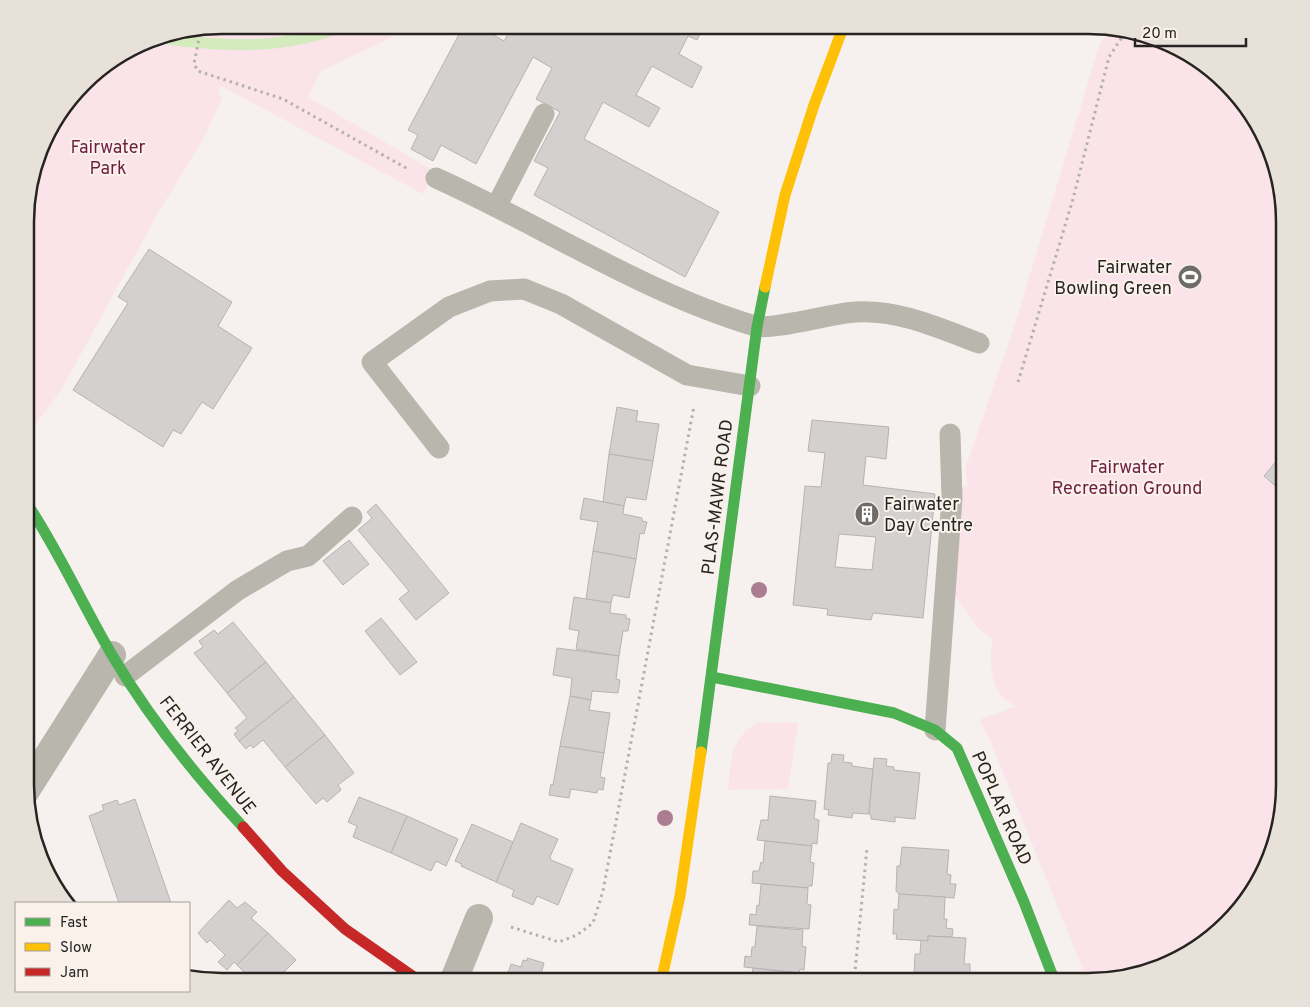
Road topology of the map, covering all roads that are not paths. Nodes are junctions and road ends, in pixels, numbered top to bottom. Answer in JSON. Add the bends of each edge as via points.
{"nodes":[{"id":1,"x":841,"y":34,"type":"edge"},
{"id":2,"x":544,"y":114,"type":"dead end"},
{"id":3,"x":436,"y":178,"type":"road end"},
{"id":4,"x":497,"y":205,"type":"junction"},
{"id":5,"x":757,"y":327,"type":"junction"},
{"id":6,"x":979,"y":343,"type":"dead end"},
{"id":7,"x":750,"y":386,"type":"junction"},
{"id":8,"x":950,"y":434,"type":"dead end"},
{"id":9,"x":439,"y":448,"type":"dead end"},
{"id":10,"x":34,"y":514,"type":"edge"},
{"id":11,"x":352,"y":517,"type":"dead end"},
{"id":12,"x":119,"y":665,"type":"junction"},
{"id":13,"x":712,"y":677,"type":"junction"},
{"id":14,"x":935,"y":730,"type":"junction"},
{"id":15,"x":34,"y":781,"type":"edge"},
{"id":16,"x":480,"y":918,"type":"road end"},
{"id":17,"x":408,"y":973,"type":"edge"},
{"id":18,"x":457,"y":973,"type":"edge"},
{"id":19,"x":663,"y":973,"type":"edge"},
{"id":20,"x":1052,"y":973,"type":"edge"}],
"edges":[{"from":1,"to":5,"type":"street","name":"PLAS-MAWR ROAD","via":[[785,195]]},
{"from":2,"to":4,"type":"lane"},
{"from":3,"to":4,"type":"lane"},
{"from":4,"to":5,"type":"lane","via":[[659,291]]},
{"from":5,"to":6,"type":"lane","via":[[856,312],[907,316]]},
{"from":5,"to":7,"type":"street","name":"PLAS-MAWR ROAD"},
{"from":7,"to":9,"type":"lane","via":[[687,375],[561,304],[524,290],[490,291],[449,307],[372,362]]},
{"from":7,"to":13,"type":"street","name":"PLAS-MAWR ROAD"},
{"from":8,"to":14,"type":"lane","via":[[952,498]]},
{"from":10,"to":12,"type":"street","name":"FERRIER AVENUE"},
{"from":11,"to":12,"type":"lane","via":[[308,556],[287,560]]},
{"from":12,"to":15,"type":"street"},
{"from":12,"to":17,"type":"street","name":"FERRIER AVENUE","via":[[217,799],[282,870],[345,929]]},
{"from":13,"to":14,"type":"street","name":"POPLAR ROAD","via":[[894,713]]},
{"from":13,"to":19,"type":"street","name":"PLAS-MAWR ROAD","via":[[680,896]]},
{"from":14,"to":20,"type":"street","name":"POPLAR ROAD","via":[[957,748]]},
{"from":16,"to":18,"type":"street"}]}
